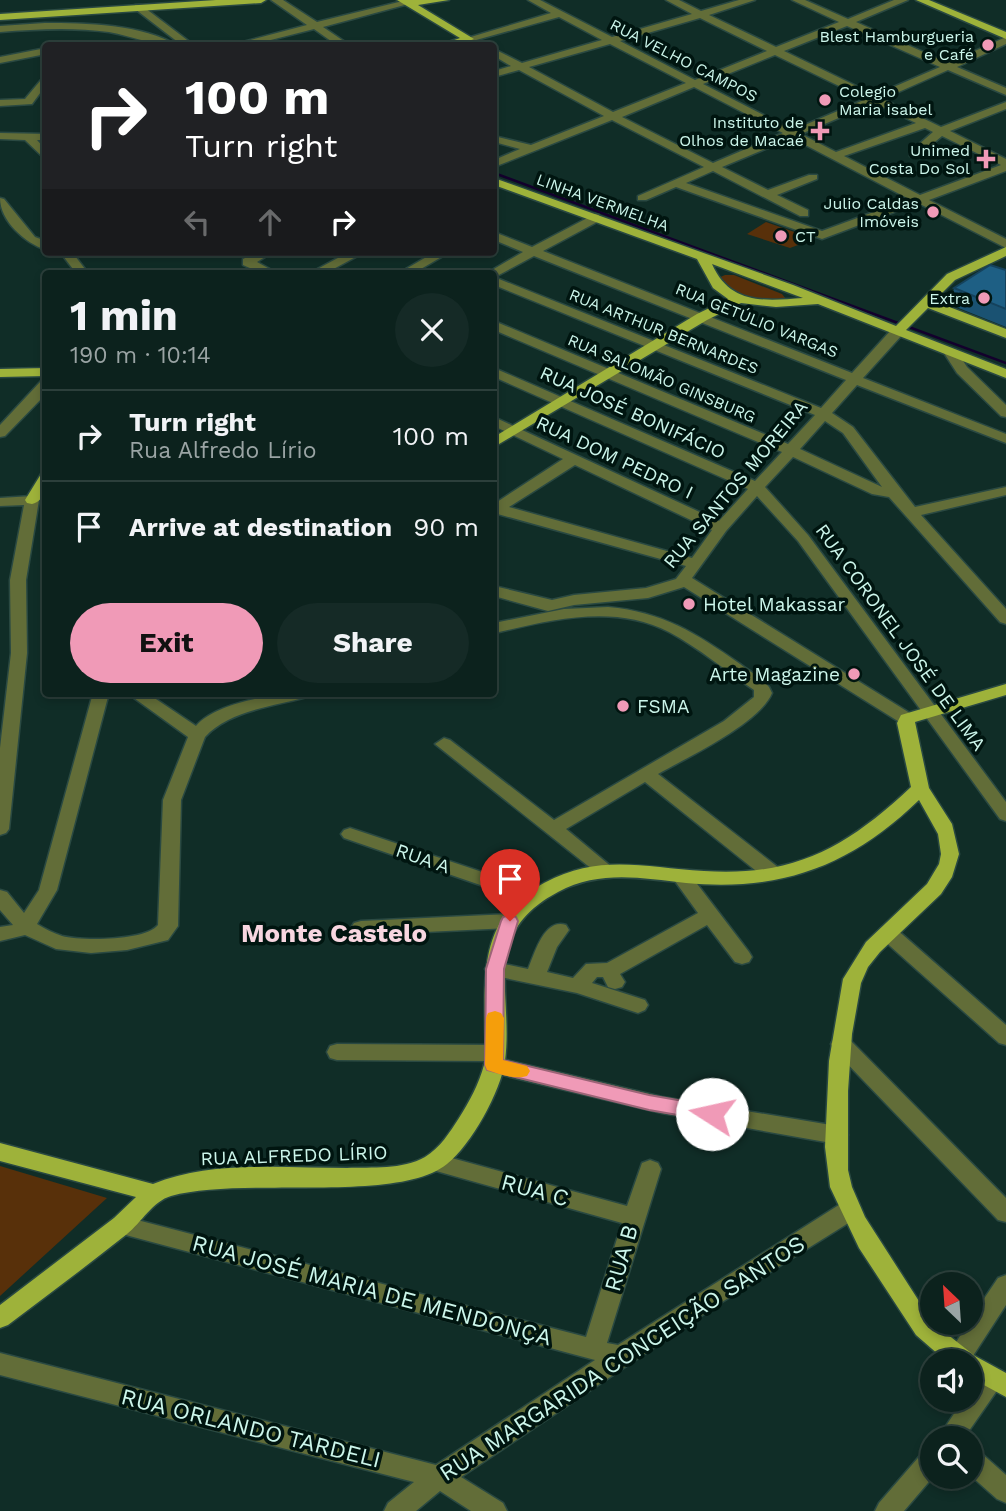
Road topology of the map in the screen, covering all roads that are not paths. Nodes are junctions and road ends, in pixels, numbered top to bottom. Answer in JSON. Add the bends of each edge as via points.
{"nodes":[{"id":1,"x":261,"y":0,"type":"edge"},
{"id":2,"x":276,"y":0,"type":"edge"},
{"id":3,"x":444,"y":0,"type":"edge"},
{"id":4,"x":533,"y":0,"type":"edge"},
{"id":5,"x":671,"y":0,"type":"edge"},
{"id":6,"x":750,"y":0,"type":"edge"},
{"id":7,"x":797,"y":0,"type":"edge"},
{"id":8,"x":903,"y":0,"type":"edge"},
{"id":9,"x":921,"y":0,"type":"edge"},
{"id":10,"x":404,"y":2,"type":"edge"},
{"id":11,"x":138,"y":7,"type":"junction"},
{"id":12,"x":560,"y":14,"type":"junction"},
{"id":13,"x":701,"y":15,"type":"junction"},
{"id":14,"x":0,"y":17,"type":"edge"},
{"id":15,"x":849,"y":22,"type":"junction"},
{"id":16,"x":315,"y":25,"type":"junction"},
{"id":17,"x":0,"y":29,"type":"edge"},
{"id":18,"x":301,"y":29,"type":"junction"},
{"id":19,"x":277,"y":34,"type":"junction"},
{"id":20,"x":469,"y":38,"type":"junction"},
{"id":21,"x":1006,"y":38,"type":"edge"},
{"id":22,"x":612,"y":41,"type":"junction"},
{"id":23,"x":162,"y":42,"type":"edge"},
{"id":24,"x":185,"y":42,"type":"edge"},
{"id":25,"x":248,"y":42,"type":"edge"},
{"id":26,"x":267,"y":42,"type":"edge"},
{"id":27,"x":294,"y":42,"type":"edge"},
{"id":28,"x":340,"y":42,"type":"edge"},
{"id":29,"x":456,"y":42,"type":"edge"},
{"id":30,"x":476,"y":42,"type":"edge"},
{"id":31,"x":42,"y":52,"type":"edge"},
{"id":32,"x":774,"y":52,"type":"junction"},
{"id":33,"x":497,"y":54,"type":"edge"},
{"id":34,"x":0,"y":60,"type":"edge"},
{"id":35,"x":519,"y":66,"type":"junction"},
{"id":36,"x":949,"y":67,"type":"junction"},
{"id":37,"x":497,"y":73,"type":"edge"},
{"id":38,"x":42,"y":83,"type":"edge"},
{"id":39,"x":694,"y":85,"type":"junction"},
{"id":40,"x":1006,"y":92,"type":"edge"},
{"id":41,"x":873,"y":98,"type":"junction"},
{"id":42,"x":0,"y":103,"type":"edge"},
{"id":43,"x":1006,"y":105,"type":"edge"},
{"id":44,"x":612,"y":116,"type":"junction"},
{"id":45,"x":926,"y":124,"type":"junction"},
{"id":46,"x":941,"y":131,"type":"junction"},
{"id":47,"x":790,"y":132,"type":"junction"},
{"id":48,"x":0,"y":135,"type":"edge"},
{"id":49,"x":42,"y":137,"type":"edge"},
{"id":50,"x":29,"y":138,"type":"junction"},
{"id":51,"x":497,"y":140,"type":"edge"},
{"id":52,"x":532,"y":149,"type":"junction"},
{"id":53,"x":42,"y":153,"type":"edge"},
{"id":54,"x":914,"y":154,"type":"dead end"},
{"id":55,"x":837,"y":155,"type":"junction"},
{"id":56,"x":497,"y":163,"type":"edge"},
{"id":57,"x":1006,"y":165,"type":"edge"},
{"id":58,"x":712,"y":168,"type":"junction"},
{"id":59,"x":813,"y":177,"type":"dead end"},
{"id":60,"x":497,"y":182,"type":"edge"},
{"id":61,"x":675,"y":183,"type":"junction"},
{"id":62,"x":766,"y":195,"type":"junction"},
{"id":63,"x":642,"y":198,"type":"dead end"},
{"id":64,"x":919,"y":200,"type":"junction"},
{"id":65,"x":0,"y":202,"type":"edge"},
{"id":66,"x":785,"y":208,"type":"junction"},
{"id":67,"x":595,"y":218,"type":"junction"},
{"id":68,"x":774,"y":218,"type":"junction"},
{"id":69,"x":836,"y":230,"type":"junction"},
{"id":70,"x":497,"y":237,"type":"edge"},
{"id":71,"x":1006,"y":244,"type":"edge"},
{"id":72,"x":42,"y":245,"type":"edge"},
{"id":73,"x":532,"y":251,"type":"junction"},
{"id":74,"x":1006,"y":251,"type":"edge"},
{"id":75,"x":69,"y":256,"type":"edge"},
{"id":76,"x":258,"y":256,"type":"edge"},
{"id":77,"x":351,"y":256,"type":"edge"},
{"id":78,"x":437,"y":256,"type":"edge"},
{"id":79,"x":702,"y":256,"type":"junction"},
{"id":80,"x":80,"y":270,"type":"edge"},
{"id":81,"x":264,"y":270,"type":"edge"},
{"id":82,"x":322,"y":270,"type":"edge"},
{"id":83,"x":411,"y":270,"type":"edge"},
{"id":84,"x":740,"y":270,"type":"junction"},
{"id":85,"x":497,"y":271,"type":"edge"},
{"id":86,"x":711,"y":275,"type":"junction"},
{"id":87,"x":497,"y":282,"type":"edge"},
{"id":88,"x":789,"y":288,"type":"junction"},
{"id":89,"x":731,"y":300,"type":"junction"},
{"id":90,"x":821,"y":300,"type":"junction"},
{"id":91,"x":925,"y":302,"type":"junction"},
{"id":92,"x":775,"y":303,"type":"junction"},
{"id":93,"x":702,"y":317,"type":"junction"},
{"id":94,"x":497,"y":326,"type":"edge"},
{"id":95,"x":902,"y":328,"type":"junction"},
{"id":96,"x":1006,"y":334,"type":"edge"},
{"id":97,"x":652,"y":347,"type":"junction"},
{"id":98,"x":951,"y":353,"type":"junction"},
{"id":99,"x":979,"y":364,"type":"junction"},
{"id":100,"x":962,"y":370,"type":"junction"},
{"id":101,"x":42,"y":372,"type":"edge"},
{"id":102,"x":0,"y":373,"type":"edge"},
{"id":103,"x":606,"y":374,"type":"junction"},
{"id":104,"x":1006,"y":374,"type":"edge"},
{"id":105,"x":497,"y":377,"type":"edge"},
{"id":106,"x":854,"y":378,"type":"junction"},
{"id":107,"x":42,"y":389,"type":"edge"},
{"id":108,"x":561,"y":401,"type":"junction"},
{"id":109,"x":822,"y":413,"type":"junction"},
{"id":110,"x":1006,"y":413,"type":"edge"},
{"id":111,"x":497,"y":422,"type":"edge"},
{"id":112,"x":514,"y":430,"type":"junction"},
{"id":113,"x":988,"y":432,"type":"junction"},
{"id":114,"x":1006,"y":432,"type":"edge"},
{"id":115,"x":0,"y":433,"type":"edge"},
{"id":116,"x":1006,"y":439,"type":"edge"},
{"id":117,"x":497,"y":441,"type":"edge"},
{"id":118,"x":792,"y":451,"type":"junction"},
{"id":119,"x":575,"y":458,"type":"junction"},
{"id":120,"x":758,"y":488,"type":"junction"},
{"id":121,"x":1006,"y":491,"type":"edge"},
{"id":122,"x":894,"y":493,"type":"junction"},
{"id":123,"x":39,"y":499,"type":"edge"},
{"id":124,"x":0,"y":502,"type":"edge"},
{"id":125,"x":497,"y":508,"type":"edge"},
{"id":126,"x":497,"y":510,"type":"edge"},
{"id":127,"x":913,"y":512,"type":"junction"},
{"id":128,"x":721,"y":528,"type":"junction"},
{"id":129,"x":694,"y":563,"type":"junction"},
{"id":130,"x":684,"y":580,"type":"junction"},
{"id":131,"x":497,"y":592,"type":"edge"},
{"id":132,"x":552,"y":605,"type":"junction"},
{"id":133,"x":1006,"y":619,"type":"edge"},
{"id":134,"x":497,"y":628,"type":"edge"},
{"id":135,"x":497,"y":628,"type":"edge"},
{"id":136,"x":1006,"y":689,"type":"edge"},
{"id":137,"x":100,"y":697,"type":"edge"},
{"id":138,"x":141,"y":697,"type":"edge"},
{"id":139,"x":286,"y":697,"type":"edge"},
{"id":140,"x":929,"y":710,"type":"junction"},
{"id":141,"x":907,"y":719,"type":"junction"},
{"id":142,"x":197,"y":735,"type":"junction"},
{"id":143,"x":444,"y":744,"type":"dead end"},
{"id":144,"x":645,"y":773,"type":"junction"},
{"id":145,"x":920,"y":788,"type":"junction"},
{"id":146,"x":1006,"y":816,"type":"edge"},
{"id":147,"x":553,"y":828,"type":"junction"},
{"id":148,"x":0,"y":830,"type":"edge"},
{"id":149,"x":350,"y":834,"type":"dead end"},
{"id":150,"x":604,"y":868,"type":"junction"},
{"id":151,"x":772,"y":873,"type":"junction"},
{"id":152,"x":681,"y":877,"type":"junction"},
{"id":153,"x":0,"y":897,"type":"edge"},
{"id":154,"x":535,"y":897,"type":"junction"},
{"id":155,"x":709,"y":916,"type":"junction"},
{"id":156,"x":510,"y":921,"type":"junction"},
{"id":157,"x":26,"y":926,"type":"junction"},
{"id":158,"x":361,"y":928,"type":"dead end"},
{"id":159,"x":559,"y":930,"type":"dead end"},
{"id":160,"x":888,"y":933,"type":"junction"},
{"id":161,"x":0,"y":934,"type":"edge"},
{"id":162,"x":742,"y":957,"type":"dead end"},
{"id":163,"x":495,"y":969,"type":"junction"},
{"id":164,"x":609,"y":971,"type":"junction"},
{"id":165,"x":535,"y":977,"type":"junction"},
{"id":166,"x":577,"y":986,"type":"junction"},
{"id":167,"x":1006,"y":1037,"type":"edge"},
{"id":168,"x":841,"y":1044,"type":"junction"},
{"id":169,"x":337,"y":1052,"type":"dead end"},
{"id":170,"x":494,"y":1059,"type":"junction"},
{"id":171,"x":837,"y":1135,"type":"junction"},
{"id":172,"x":0,"y":1153,"type":"edge"},
{"id":173,"x":437,"y":1163,"type":"junction"},
{"id":174,"x":650,"y":1169,"type":"dead end"},
{"id":175,"x":154,"y":1193,"type":"junction"},
{"id":176,"x":850,"y":1210,"type":"junction"},
{"id":177,"x":1006,"y":1213,"type":"edge"},
{"id":178,"x":633,"y":1217,"type":"junction"},
{"id":179,"x":122,"y":1225,"type":"junction"},
{"id":180,"x":1006,"y":1285,"type":"edge"},
{"id":181,"x":0,"y":1318,"type":"edge"},
{"id":182,"x":594,"y":1348,"type":"junction"},
{"id":183,"x":948,"y":1349,"type":"edge"},
{"id":184,"x":971,"y":1349,"type":"edge"},
{"id":185,"x":622,"y":1357,"type":"junction"},
{"id":186,"x":0,"y":1364,"type":"edge"},
{"id":187,"x":983,"y":1373,"type":"edge"},
{"id":188,"x":999,"y":1383,"type":"edge"},
{"id":189,"x":961,"y":1426,"type":"edge"},
{"id":190,"x":983,"y":1471,"type":"edge"},
{"id":191,"x":920,"y":1474,"type":"edge"},
{"id":192,"x":439,"y":1476,"type":"junction"},
{"id":193,"x":1006,"y":1491,"type":"edge"},
{"id":194,"x":397,"y":1511,"type":"edge"},
{"id":195,"x":494,"y":1511,"type":"edge"},
{"id":196,"x":888,"y":1511,"type":"edge"}],
"edges":[{"from":1,"to":11,"type":"main road"},
{"from":2,"to":16,"type":"street"},
{"from":3,"to":10,"type":"main road"},
{"from":4,"to":12,"type":"street","name":"RUA VELHO CAMPOS"},
{"from":5,"to":13,"type":"street"},
{"from":6,"to":13,"type":"street"},
{"from":7,"to":15,"type":"street"},
{"from":8,"to":15,"type":"street"},
{"from":9,"to":21,"type":"main road"},
{"from":10,"to":16,"type":"street"},
{"from":10,"to":20,"type":"main road"},
{"from":11,"to":14,"type":"main road"},
{"from":11,"to":24,"type":"street"},
{"from":12,"to":20,"type":"street"},
{"from":12,"to":22,"type":"street","name":"RUA VELHO CAMPOS"},
{"from":13,"to":22,"type":"street"},
{"from":13,"to":32,"type":"street"},
{"from":15,"to":32,"type":"street"},
{"from":15,"to":36,"type":"street"},
{"from":16,"to":18,"type":"street"},
{"from":16,"to":28,"type":"street"},
{"from":17,"to":23,"type":"street","via":[[97,26]]},
{"from":18,"to":19,"type":"street"},
{"from":18,"to":27,"type":"street"},
{"from":19,"to":25,"type":"street"},
{"from":19,"to":26,"type":"street"},
{"from":20,"to":29,"type":"main road"},
{"from":20,"to":30,"type":"street"},
{"from":21,"to":36,"type":"street"},
{"from":22,"to":35,"type":"street"},
{"from":22,"to":39,"type":"street","name":"RUA VELHO CAMPOS"},
{"from":31,"to":34,"type":"street"},
{"from":32,"to":39,"type":"street"},
{"from":32,"to":41,"type":"street"},
{"from":33,"to":35,"type":"street"},
{"from":35,"to":37,"type":"street"},
{"from":35,"to":44,"type":"street"},
{"from":36,"to":40,"type":"street"},
{"from":36,"to":41,"type":"street"},
{"from":38,"to":42,"type":"street","via":[[28,102]]},
{"from":39,"to":44,"type":"street"},
{"from":39,"to":47,"type":"street","name":"RUA VELHO CAMPOS"},
{"from":41,"to":45,"type":"street"},
{"from":41,"to":47,"type":"street"},
{"from":43,"to":46,"type":"street"},
{"from":44,"to":52,"type":"street"},
{"from":44,"to":58,"type":"street"},
{"from":45,"to":46,"type":"street"},
{"from":45,"to":55,"type":"street"},
{"from":46,"to":54,"type":"street"},
{"from":46,"to":57,"type":"street"},
{"from":47,"to":55,"type":"street","name":"RUA VELHO CAMPOS"},
{"from":47,"to":58,"type":"street"},
{"from":48,"to":50,"type":"street"},
{"from":49,"to":50,"type":"street"},
{"from":50,"to":53,"type":"street"},
{"from":51,"to":52,"type":"street"},
{"from":52,"to":56,"type":"street"},
{"from":55,"to":64,"type":"street","name":"RUA VELHO CAMPOS"},
{"from":57,"to":64,"type":"street"},
{"from":58,"to":61,"type":"street"},
{"from":58,"to":62,"type":"street"},
{"from":59,"to":62,"type":"street"},
{"from":60,"to":67,"type":"main road","name":"LINHA VERMELHA"},
{"from":61,"to":63,"type":"street"},
{"from":61,"to":68,"type":"street"},
{"from":62,"to":66,"type":"street"},
{"from":64,"to":69,"type":"street"},
{"from":64,"to":71,"type":"street","name":"RUA VELHO CAMPOS"},
{"from":65,"to":72,"type":"street","via":[[32,240]]},
{"from":66,"to":68,"type":"street"},
{"from":66,"to":69,"type":"street"},
{"from":67,"to":73,"type":"street"},
{"from":67,"to":79,"type":"main road","name":"LINHA VERMELHA"},
{"from":68,"to":69,"type":"street","via":[[822,235]]},
{"from":70,"to":73,"type":"street","name":"RUA GETÚLIO VARGAS"},
{"from":73,"to":85,"type":"street"},
{"from":73,"to":93,"type":"street","name":"RUA GETÚLIO VARGAS"},
{"from":74,"to":91,"type":"main road","via":[[960,271]]},
{"from":75,"to":80,"type":"street"},
{"from":76,"to":81,"type":"street","via":[[248,263]]},
{"from":77,"to":82,"type":"street"},
{"from":78,"to":83,"type":"street"},
{"from":79,"to":84,"type":"main road","name":"LINHA VERMELHA"},
{"from":79,"to":86,"type":"main road"},
{"from":84,"to":86,"type":"main road"},
{"from":84,"to":88,"type":"main road","name":"LINHA VERMELHA"},
{"from":86,"to":89,"type":"main road"},
{"from":87,"to":97,"type":"street","name":"RUA ARTHUR BERNARDES"},
{"from":88,"to":90,"type":"main road","name":"LINHA VERMELHA"},
{"from":88,"to":92,"type":"main road","via":[[792,296]]},
{"from":89,"to":92,"type":"main road","name":"LINHA VERMELHA"},
{"from":89,"to":93,"type":"main road"},
{"from":90,"to":92,"type":"main road","name":"LINHA VERMELHA"},
{"from":90,"to":95,"type":"main road","name":"LINHA VERMELHA"},
{"from":91,"to":95,"type":"main road"},
{"from":91,"to":96,"type":"main road"},
{"from":93,"to":97,"type":"main road"},
{"from":93,"to":106,"type":"street","name":"RUA GETÚLIO VARGAS"},
{"from":94,"to":103,"type":"street","name":"RUA SALOMÃO GINSBURG"},
{"from":95,"to":98,"type":"main road","name":"LINHA VERMELHA"},
{"from":95,"to":106,"type":"street","name":"RUA SANTOS MOREIRA"},
{"from":97,"to":103,"type":"main road"},
{"from":97,"to":109,"type":"street","name":"RUA ARTHUR BERNARDES"},
{"from":98,"to":99,"type":"main road","name":"LINHA VERMELHA"},
{"from":98,"to":100,"type":"street"},
{"from":99,"to":100,"type":"street"},
{"from":99,"to":104,"type":"main road","name":"LINHA VERMELHA"},
{"from":100,"to":110,"type":"street"},
{"from":101,"to":102,"type":"main road"},
{"from":103,"to":108,"type":"main road"},
{"from":103,"to":118,"type":"street","name":"RUA SALOMÃO GINSBURG"},
{"from":105,"to":108,"type":"street","name":"RUA JOSÉ BONIFÁCIO"},
{"from":106,"to":109,"type":"street","name":"RUA SANTOS MOREIRA"},
{"from":106,"to":113,"type":"street","name":"RUA GETÚLIO VARGAS"},
{"from":107,"to":115,"type":"street"},
{"from":108,"to":112,"type":"main road"},
{"from":108,"to":120,"type":"street","name":"RUA JOSÉ BONIFÁCIO"},
{"from":109,"to":118,"type":"street","name":"RUA SANTOS MOREIRA"},
{"from":109,"to":122,"type":"street","name":"RUA ARTHUR BERNARDES","via":[[857,440]]},
{"from":111,"to":112,"type":"street","name":"RUA DOM PEDRO I"},
{"from":112,"to":117,"type":"main road"},
{"from":112,"to":119,"type":"street","name":"RUA DOM PEDRO I"},
{"from":113,"to":114,"type":"street"},
{"from":113,"to":116,"type":"street","name":"RUA GETÚLIO VARGAS"},
{"from":118,"to":120,"type":"street","name":"RUA SANTOS MOREIRA"},
{"from":118,"to":122,"type":"street","name":"RUA SALOMÃO GINSBURG","via":[[877,491]]},
{"from":119,"to":125,"type":"street"},
{"from":119,"to":128,"type":"street","name":"RUA DOM PEDRO I"},
{"from":120,"to":128,"type":"street","name":"RUA SANTOS MOREIRA"},
{"from":120,"to":140,"type":"street","name":"RUA CORONEL JOSÉ DE LIMA","via":[[811,548]]},
{"from":121,"to":127,"type":"street"},
{"from":122,"to":127,"type":"street","name":"RUA ARTHUR BERNARDES"},
{"from":123,"to":124,"type":"street"},
{"from":123,"to":148,"type":"street","via":[[18,580],[19,653]]},
{"from":126,"to":129,"type":"street"},
{"from":127,"to":133,"type":"street","name":"RUA ARTHUR BERNARDES"},
{"from":128,"to":129,"type":"street","name":"RUA SANTOS MOREIRA"},
{"from":129,"to":130,"type":"street","name":"RUA SANTOS MOREIRA"},
{"from":130,"to":132,"type":"street","name":"RUA SANTOS MOREIRA","via":[[655,592]]},
{"from":130,"to":141,"type":"street"},
{"from":131,"to":132,"type":"street"},
{"from":132,"to":134,"type":"street","name":"RUA SANTOS MOREIRA"},
{"from":135,"to":144,"type":"street","via":[[583,612],[625,613],[673,628],[761,687],[764,694],[753,708]]},
{"from":136,"to":140,"type":"main road"},
{"from":137,"to":157,"type":"street","via":[[48,890]]},
{"from":138,"to":142,"type":"street"},
{"from":139,"to":142,"type":"street","via":[[219,717]]},
{"from":140,"to":141,"type":"main road"},
{"from":140,"to":146,"type":"street","name":"RUA CORONEL JOSÉ DE LIMA"},
{"from":141,"to":145,"type":"main road"},
{"from":142,"to":157,"type":"street","via":[[172,800],[168,926],[161,935],[78,946],[46,939]]},
{"from":143,"to":147,"type":"street"},
{"from":144,"to":147,"type":"street"},
{"from":144,"to":151,"type":"street"},
{"from":145,"to":151,"type":"main road","via":[[887,820],[841,852]]},
{"from":145,"to":160,"type":"main road","via":[[950,841],[948,867]]},
{"from":147,"to":150,"type":"street"},
{"from":149,"to":154,"type":"street","name":"RUA A"},
{"from":150,"to":152,"type":"main road"},
{"from":150,"to":154,"type":"main road","via":[[563,880]]},
{"from":151,"to":152,"type":"main road"},
{"from":152,"to":155,"type":"street"},
{"from":153,"to":157,"type":"street"},
{"from":154,"to":156,"type":"main road"},
{"from":155,"to":162,"type":"street"},
{"from":155,"to":164,"type":"street"},
{"from":156,"to":158,"type":"street"},
{"from":156,"to":163,"type":"main road"},
{"from":157,"to":161,"type":"street"},
{"from":159,"to":165,"type":"street","via":[[548,943]]},
{"from":160,"to":167,"type":"street"},
{"from":160,"to":168,"type":"main road","via":[[855,972]]},
{"from":163,"to":165,"type":"street"},
{"from":163,"to":170,"type":"main road"},
{"from":164,"to":166,"type":"street","via":[[593,969]]},
{"from":164,"to":166,"type":"street","via":[[630,1001]]},
{"from":165,"to":166,"type":"street"},
{"from":168,"to":171,"type":"main road"},
{"from":168,"to":177,"type":"street"},
{"from":169,"to":170,"type":"street"},
{"from":170,"to":171,"type":"street","via":[[662,1105]]},
{"from":170,"to":173,"type":"main road","via":[[476,1108]]},
{"from":171,"to":176,"type":"main road","via":[[840,1185]]},
{"from":172,"to":175,"type":"main road"},
{"from":173,"to":175,"type":"main road","name":"RUA ALFREDO LÍRIO","via":[[383,1176],[195,1181]]},
{"from":173,"to":178,"type":"street","name":"RUA C"},
{"from":174,"to":178,"type":"street","name":"RUA B"},
{"from":175,"to":179,"type":"main road","name":"RUA ALFREDO LÍRIO"},
{"from":176,"to":183,"type":"main road","via":[[924,1328]]},
{"from":176,"to":185,"type":"street","name":"RUA MARGARIDA CONCEIÇÃO SANTOS"},
{"from":178,"to":182,"type":"street","name":"RUA B"},
{"from":179,"to":181,"type":"main road","name":"RUA ALFREDO LÍRIO"},
{"from":179,"to":182,"type":"street","name":"RUA JOSÉ MARIA DE MENDONÇA"},
{"from":180,"to":184,"type":"street"},
{"from":182,"to":185,"type":"street","name":"RUA JOSÉ MARIA DE MENDONÇA"},
{"from":185,"to":192,"type":"street","name":"RUA MARGARIDA CONCEIÇÃO SANTOS"},
{"from":186,"to":192,"type":"street","name":"RUA ORLANDO TARDELI"},
{"from":187,"to":188,"type":"main road"},
{"from":188,"to":189,"type":"street"},
{"from":190,"to":193,"type":"street"},
{"from":191,"to":196,"type":"street"},
{"from":192,"to":194,"type":"street","name":"RUA MARGARIDA CONCEIÇÃO SANTOS"},
{"from":192,"to":195,"type":"street","name":"RUA ORLANDO TARDELI"}]}
